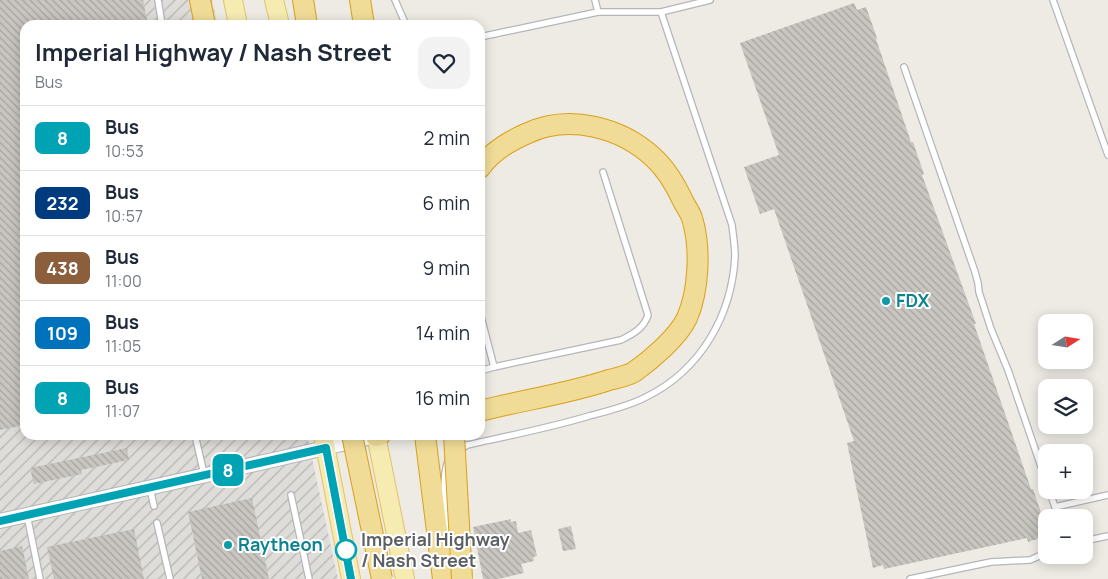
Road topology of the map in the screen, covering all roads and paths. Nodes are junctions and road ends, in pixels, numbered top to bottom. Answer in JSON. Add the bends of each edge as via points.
{"nodes":[{"id":1,"x":158,"y":0,"type":"edge"},
{"id":2,"x":200,"y":0,"type":"edge"},
{"id":3,"x":232,"y":0,"type":"edge"},
{"id":4,"x":274,"y":0,"type":"edge"},
{"id":5,"x":303,"y":0,"type":"edge"},
{"id":6,"x":360,"y":0,"type":"edge"},
{"id":7,"x":395,"y":0,"type":"edge"},
{"id":8,"x":595,"y":0,"type":"edge"},
{"id":9,"x":710,"y":0,"type":"edge"},
{"id":10,"x":1053,"y":0,"type":"edge"},
{"id":11,"x":598,"y":12,"type":"junction"},
{"id":12,"x":661,"y":12,"type":"junction"},
{"id":13,"x":161,"y":20,"type":"edge"},
{"id":14,"x":204,"y":20,"type":"edge"},
{"id":15,"x":237,"y":20,"type":"edge"},
{"id":16,"x":279,"y":20,"type":"edge"},
{"id":17,"x":306,"y":20,"type":"edge"},
{"id":18,"x":363,"y":20,"type":"edge"},
{"id":19,"x":404,"y":20,"type":"edge"},
{"id":20,"x":485,"y":36,"type":"edge"},
{"id":21,"x":904,"y":67,"type":"dead end"},
{"id":22,"x":1108,"y":155,"type":"edge"},
{"id":23,"x":485,"y":161,"type":"edge"},
{"id":24,"x":603,"y":172,"type":"dead end"},
{"id":25,"x":485,"y":333,"type":"edge"},
{"id":26,"x":494,"y":368,"type":"junction"},
{"id":27,"x":485,"y":370,"type":"edge"},
{"id":28,"x":485,"y":409,"type":"edge"},
{"id":29,"x":196,"y":440,"type":"edge"},
{"id":30,"x":338,"y":440,"type":"edge"},
{"id":31,"x":353,"y":440,"type":"edge"},
{"id":32,"x":374,"y":440,"type":"edge"},
{"id":33,"x":375,"y":440,"type":"edge"},
{"id":34,"x":426,"y":440,"type":"edge"},
{"id":35,"x":454,"y":440,"type":"edge"},
{"id":36,"x":324,"y":442,"type":"edge"},
{"id":37,"x":1038,"y":458,"type":"edge"},
{"id":38,"x":204,"y":475,"type":"junction"},
{"id":39,"x":150,"y":487,"type":"junction"},
{"id":40,"x":291,"y":495,"type":"dead end"},
{"id":41,"x":1108,"y":495,"type":"edge"},
{"id":42,"x":1052,"y":499,"type":"edge"},
{"id":43,"x":154,"y":506,"type":"dead end"},
{"id":44,"x":1055,"y":507,"type":"joint"},
{"id":45,"x":27,"y":514,"type":"junction"},
{"id":46,"x":0,"y":520,"type":"edge"},
{"id":47,"x":157,"y":523,"type":"dead end"},
{"id":48,"x":1108,"y":536,"type":"edge"},
{"id":49,"x":1093,"y":540,"type":"edge"},
{"id":50,"x":1038,"y":556,"type":"edge"},
{"id":51,"x":452,"y":561,"type":"dead end"},
{"id":52,"x":40,"y":579,"type":"edge"},
{"id":53,"x":170,"y":579,"type":"edge"},
{"id":54,"x":309,"y":579,"type":"edge"},
{"id":55,"x":351,"y":579,"type":"edge"},
{"id":56,"x":382,"y":579,"type":"edge"},
{"id":57,"x":388,"y":579,"type":"edge"},
{"id":58,"x":405,"y":579,"type":"edge"},
{"id":59,"x":443,"y":579,"type":"edge"},
{"id":60,"x":462,"y":579,"type":"edge"},
{"id":61,"x":910,"y":579,"type":"edge"}],
"edges":[{"from":1,"to":13,"type":"lane"},
{"from":2,"to":14,"type":"highway"},
{"from":3,"to":15,"type":"main road"},
{"from":4,"to":16,"type":"main road"},
{"from":5,"to":17,"type":"highway"},
{"from":6,"to":18,"type":"highway"},
{"from":7,"to":19,"type":"lane"},
{"from":8,"to":11,"type":"lane"},
{"from":9,"to":12,"type":"lane"},
{"from":10,"to":22,"type":"lane"},
{"from":11,"to":12,"type":"lane"},
{"from":11,"to":20,"type":"lane"},
{"from":12,"to":51,"type":"lane","via":[[732,225],[735,254],[731,288],[719,323],[701,354],[674,379],[647,397],[554,426],[467,445],[450,456],[445,470],[445,508]]},
{"from":21,"to":37,"type":"lane","via":[[975,272],[991,330]]},
{"from":23,"to":28,"type":"highway","via":[[508,142],[536,129],[562,123],[593,125],[625,138],[653,158],[674,182],[692,218],[698,253],[696,288],[686,320],[665,347],[632,373],[594,385]]},
{"from":24,"to":26,"type":"lane","via":[[648,315],[646,320],[634,334],[621,340]]},
{"from":25,"to":26,"type":"lane"},
{"from":26,"to":27,"type":"lane"},
{"from":29,"to":38,"type":"lane"},
{"from":30,"to":36,"type":"street"},
{"from":31,"to":56,"type":"highway","bridge":true},
{"from":32,"to":57,"type":"highway"},
{"from":33,"to":58,"type":"main road"},
{"from":34,"to":59,"type":"highway"},
{"from":35,"to":60,"type":"highway","bridge":true},
{"from":36,"to":38,"type":"street"},
{"from":36,"to":55,"type":"main road"},
{"from":38,"to":39,"type":"street"},
{"from":39,"to":43,"type":"lane"},
{"from":39,"to":45,"type":"street"},
{"from":40,"to":54,"type":"lane"},
{"from":41,"to":44,"type":"lane"},
{"from":42,"to":44,"type":"lane"},
{"from":45,"to":46,"type":"street"},
{"from":45,"to":52,"type":"lane"},
{"from":47,"to":53,"type":"lane"},
{"from":48,"to":49,"type":"lane"},
{"from":50,"to":61,"type":"lane","via":[[1030,560],[992,562]]}]}
